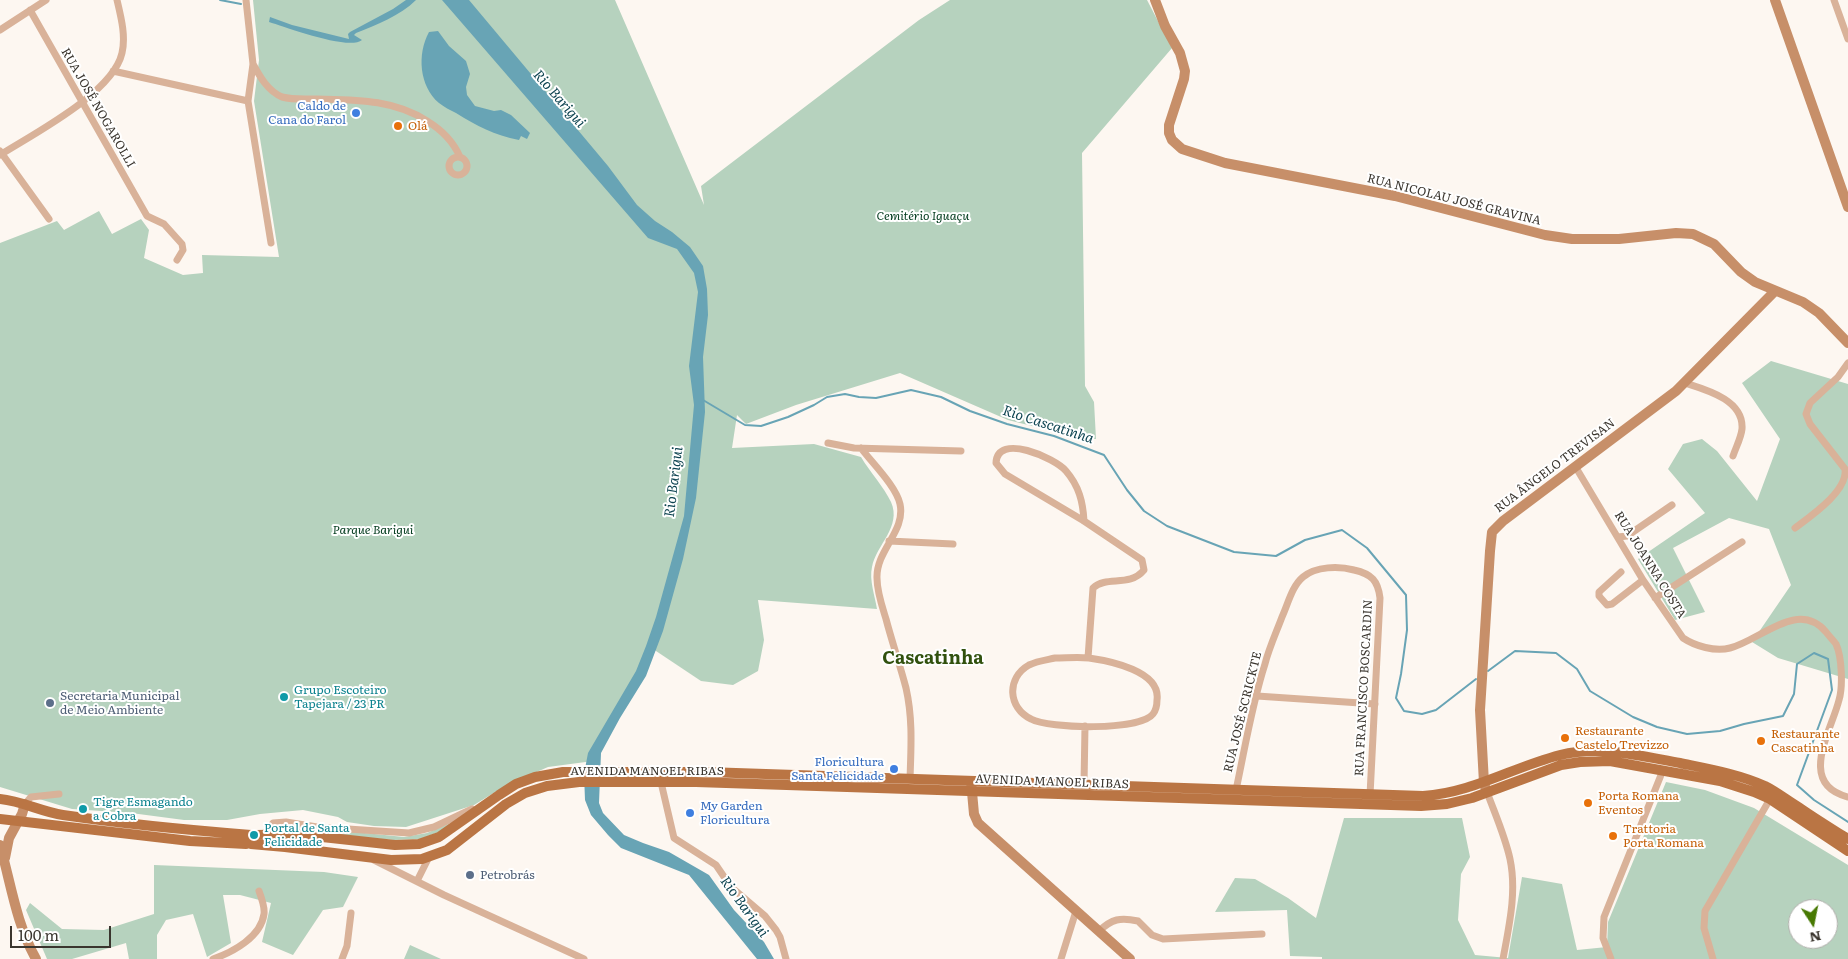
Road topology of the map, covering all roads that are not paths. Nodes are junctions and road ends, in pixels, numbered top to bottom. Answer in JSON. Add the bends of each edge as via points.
{"nodes":[{"id":1,"x":46,"y":0,"type":"edge"},
{"id":2,"x":117,"y":0,"type":"edge"},
{"id":3,"x":246,"y":0,"type":"edge"},
{"id":4,"x":1155,"y":0,"type":"edge"},
{"id":5,"x":1774,"y":0,"type":"edge"},
{"id":6,"x":1834,"y":0,"type":"edge"},
{"id":7,"x":30,"y":10,"type":"junction"},
{"id":8,"x":0,"y":30,"type":"edge"},
{"id":9,"x":1848,"y":39,"type":"edge"},
{"id":10,"x":253,"y":64,"type":"junction"},
{"id":11,"x":113,"y":71,"type":"junction"},
{"id":12,"x":248,"y":101,"type":"junction"},
{"id":13,"x":82,"y":102,"type":"junction"},
{"id":14,"x":1,"y":153,"type":"edge"},
{"id":15,"x":460,"y":157,"type":"dead end"},
{"id":16,"x":1848,"y":207,"type":"edge"},
{"id":17,"x":49,"y":219,"type":"dead end"},
{"id":18,"x":271,"y":243,"type":"dead end"},
{"id":19,"x":177,"y":260,"type":"dead end"},
{"id":20,"x":1775,"y":291,"type":"junction"},
{"id":21,"x":1848,"y":344,"type":"edge"},
{"id":22,"x":1848,"y":363,"type":"edge"},
{"id":23,"x":1685,"y":383,"type":"junction"},
{"id":24,"x":828,"y":443,"type":"dead end"},
{"id":25,"x":861,"y":448,"type":"junction"},
{"id":26,"x":961,"y":451,"type":"dead end"},
{"id":27,"x":1733,"y":456,"type":"dead end"},
{"id":28,"x":1575,"y":466,"type":"junction"},
{"id":29,"x":1672,"y":505,"type":"dead end"},
{"id":30,"x":1084,"y":521,"type":"junction"},
{"id":31,"x":1795,"y":528,"type":"dead end"},
{"id":32,"x":1618,"y":537,"type":"junction"},
{"id":33,"x":888,"y":541,"type":"junction"},
{"id":34,"x":1742,"y":542,"type":"dead end"},
{"id":35,"x":953,"y":544,"type":"dead end"},
{"id":36,"x":1621,"y":572,"type":"dead end"},
{"id":37,"x":1643,"y":580,"type":"junction"},
{"id":38,"x":1377,"y":584,"type":"joint"},
{"id":39,"x":1655,"y":598,"type":"junction"},
{"id":40,"x":1088,"y":658,"type":"junction"},
{"id":41,"x":1257,"y":696,"type":"junction"},
{"id":42,"x":1375,"y":704,"type":"junction"},
{"id":43,"x":1085,"y":726,"type":"junction"},
{"id":44,"x":1686,"y":764,"type":"junction"},
{"id":45,"x":1664,"y":770,"type":"junction"},
{"id":46,"x":660,"y":776,"type":"junction"},
{"id":47,"x":578,"y":777,"type":"junction"},
{"id":48,"x":910,"y":779,"type":"junction"},
{"id":49,"x":1084,"y":785,"type":"junction"},
{"id":50,"x":971,"y":786,"type":"junction"},
{"id":51,"x":1125,"y":786,"type":"junction"},
{"id":52,"x":1485,"y":788,"type":"junction"},
{"id":53,"x":1236,"y":790,"type":"junction"},
{"id":54,"x":1254,"y":791,"type":"junction"},
{"id":55,"x":58,"y":794,"type":"dead end"},
{"id":56,"x":1055,"y":794,"type":"junction"},
{"id":57,"x":1370,"y":795,"type":"junction"},
{"id":58,"x":1771,"y":795,"type":"junction"},
{"id":59,"x":1096,"y":796,"type":"junction"},
{"id":60,"x":1410,"y":796,"type":"junction"},
{"id":61,"x":1848,"y":797,"type":"edge"},
{"id":62,"x":0,"y":799,"type":"edge"},
{"id":63,"x":1218,"y":800,"type":"junction"},
{"id":64,"x":1243,"y":800,"type":"junction"},
{"id":65,"x":24,"y":804,"type":"junction"},
{"id":66,"x":1344,"y":804,"type":"junction"},
{"id":67,"x":1384,"y":805,"type":"junction"},
{"id":68,"x":0,"y":819,"type":"edge"},
{"id":69,"x":19,"y":820,"type":"junction"},
{"id":70,"x":254,"y":838,"type":"junction"},
{"id":71,"x":1848,"y":839,"type":"edge"},
{"id":72,"x":0,"y":845,"type":"edge"},
{"id":73,"x":1848,"y":851,"type":"edge"},
{"id":74,"x":368,"y":857,"type":"junction"},
{"id":75,"x":429,"y":857,"type":"junction"},
{"id":76,"x":5,"y":862,"type":"junction"},
{"id":77,"x":417,"y":880,"type":"junction"},
{"id":78,"x":259,"y":892,"type":"dead end"},
{"id":79,"x":1076,"y":911,"type":"junction"},
{"id":80,"x":351,"y":913,"type":"dead end"},
{"id":81,"x":1099,"y":931,"type":"junction"},
{"id":82,"x":1262,"y":934,"type":"dead end"},
{"id":83,"x":36,"y":959,"type":"edge"},
{"id":84,"x":213,"y":959,"type":"edge"},
{"id":85,"x":342,"y":959,"type":"edge"},
{"id":86,"x":584,"y":959,"type":"edge"},
{"id":87,"x":786,"y":959,"type":"edge"},
{"id":88,"x":1061,"y":959,"type":"edge"},
{"id":89,"x":1130,"y":959,"type":"edge"},
{"id":90,"x":1503,"y":959,"type":"edge"},
{"id":91,"x":1610,"y":959,"type":"edge"},
{"id":92,"x":1713,"y":959,"type":"edge"}],
"edges":[{"from":1,"to":7,"type":"street"},
{"from":2,"to":11,"type":"street","via":[[123,47]]},
{"from":3,"to":10,"type":"street"},
{"from":4,"to":20,"type":"main road","name":"RUA NICOLAU JOSÉ GRAVINA","via":[[1185,71],[1169,125],[1172,140],[1182,149],[1225,163],[1403,198],[1545,235],[1610,240],[1693,234],[1709,240],[1748,277]]},
{"from":5,"to":16,"type":"main road"},
{"from":6,"to":9,"type":"street"},
{"from":7,"to":8,"type":"street"},
{"from":7,"to":13,"type":"street","name":"RUA JOSÉ NOGAROLLI"},
{"from":10,"to":12,"type":"street"},
{"from":10,"to":15,"type":"street","via":[[264,83],[282,97],[367,101],[410,111],[443,132]]},
{"from":11,"to":12,"type":"street"},
{"from":11,"to":13,"type":"street"},
{"from":12,"to":18,"type":"street"},
{"from":13,"to":14,"type":"street"},
{"from":13,"to":19,"type":"street","name":"RUA JOSÉ NOGAROLLI","via":[[147,216],[164,224],[182,244],[183,250]]},
{"from":14,"to":17,"type":"street"},
{"from":20,"to":21,"type":"main road","name":"RUA NICOLAU JOSÉ GRAVINA","via":[[1819,312]]},
{"from":20,"to":23,"type":"main road","name":"RUA ÂNGELO TREVISAN"},
{"from":22,"to":31,"type":"street","via":[[1810,403],[1806,414],[1810,424],[1845,469],[1846,482],[1837,495]]},
{"from":23,"to":27,"type":"street","via":[[1725,400],[1739,415],[1742,431]]},
{"from":23,"to":28,"type":"main road","name":"RUA ÂNGELO TREVISAN"},
{"from":24,"to":25,"type":"street"},
{"from":25,"to":26,"type":"street"},
{"from":25,"to":33,"type":"street","via":[[892,488],[900,504],[899,522]]},
{"from":28,"to":32,"type":"street","name":"RUA JOANNA COSTA"},
{"from":28,"to":52,"type":"main road","name":"RUA ÂNGELO TREVISAN","via":[[1503,520],[1492,532],[1480,720]]},
{"from":29,"to":32,"type":"street","via":[[1626,536]]},
{"from":30,"to":30,"type":"street","via":[[1080,493],[1057,462],[1014,448],[998,452],[996,463],[1005,474]]},
{"from":30,"to":40,"type":"street","via":[[1138,556],[1144,565],[1144,570],[1133,579],[1097,584],[1093,588]]},
{"from":32,"to":37,"type":"street","name":"RUA JOANNA COSTA"},
{"from":33,"to":35,"type":"street"},
{"from":33,"to":48,"type":"street","via":[[879,560],[877,577],[910,713]]},
{"from":34,"to":39,"type":"street"},
{"from":36,"to":37,"type":"street","via":[[1599,592],[1607,605]]},
{"from":37,"to":39,"type":"street","name":"RUA JOANNA COSTA"},
{"from":38,"to":41,"type":"street","name":"RUA JOSÉ SCRICKTE","via":[[1361,572],[1344,568],[1324,568],[1302,577],[1292,593],[1264,665]]},
{"from":38,"to":42,"type":"street","name":"RUA FRANCISCO BOSCARDIN","via":[[1380,606]]},
{"from":39,"to":61,"type":"street","name":"RUA JOANNA COSTA","via":[[1683,638],[1717,650],[1729,649],[1796,619],[1819,624],[1836,644],[1842,686],[1821,755],[1820,771],[1826,784]]},
{"from":40,"to":43,"type":"street","via":[[1140,673],[1152,682],[1158,695],[1153,714],[1146,720]]},
{"from":40,"to":43,"type":"street","via":[[1055,658],[1030,665],[1021,670],[1012,689],[1016,707],[1032,720],[1052,725]]},
{"from":41,"to":42,"type":"street"},
{"from":41,"to":53,"type":"street","name":"RUA JOSÉ SCRICKTE"},
{"from":42,"to":57,"type":"street","name":"RUA FRANCISCO BOSCARDIN"},
{"from":43,"to":49,"type":"street"},
{"from":44,"to":45,"type":"main road","via":[[1667,766]]},
{"from":44,"to":52,"type":"main road","name":"AVENIDA MANOEL RIBAS","via":[[1590,750],[1558,756]]},
{"from":44,"to":58,"type":"main road","name":"AVENIDA MANOEL RIBAS","via":[[1743,777]]},
{"from":45,"to":52,"type":"main road","name":"AVENIDA MANOEL RIBAS","via":[[1610,761],[1580,762]]},
{"from":45,"to":58,"type":"main road","name":"AVENIDA MANOEL RIBAS"},
{"from":45,"to":91,"type":"street","via":[[1604,917],[1603,938]]},
{"from":46,"to":47,"type":"main road","name":"AVENIDA MANOEL RIBAS","via":[[605,782]]},
{"from":46,"to":47,"type":"main road","name":"AVENIDA MANOEL RIBAS","via":[[605,771]]},
{"from":46,"to":48,"type":"main road","name":"AVENIDA MANOEL RIBAS","via":[[687,771]]},
{"from":46,"to":50,"type":"main road","name":"AVENIDA MANOEL RIBAS"},
{"from":46,"to":87,"type":"street","via":[[674,838],[713,861],[731,887],[765,916],[780,937]]},
{"from":47,"to":70,"type":"main road","name":"AVENIDA MANOEL RIBAS","via":[[554,773],[511,787],[439,838],[419,844],[307,835]]},
{"from":47,"to":75,"type":"main road","name":"AVENIDA MANOEL RIBAS","via":[[525,793],[447,850]]},
{"from":48,"to":50,"type":"main road","name":"AVENIDA MANOEL RIBAS"},
{"from":49,"to":50,"type":"main road","name":"AVENIDA MANOEL RIBAS"},
{"from":49,"to":51,"type":"main road","name":"AVENIDA MANOEL RIBAS"},
{"from":49,"to":56,"type":"main road","via":[[1076,791]]},
{"from":50,"to":56,"type":"main road","name":"AVENIDA MANOEL RIBAS"},
{"from":50,"to":79,"type":"main road","via":[[978,823]]},
{"from":51,"to":53,"type":"main road","name":"AVENIDA MANOEL RIBAS"},
{"from":51,"to":59,"type":"main road","via":[[1100,790]]},
{"from":52,"to":60,"type":"main road","name":"AVENIDA MANOEL RIBAS"},
{"from":52,"to":67,"type":"main road","name":"AVENIDA MANOEL RIBAS","via":[[1447,804]]},
{"from":52,"to":90,"type":"street","via":[[1505,843],[1512,876],[1511,914]]},
{"from":53,"to":54,"type":"main road","name":"AVENIDA MANOEL RIBAS"},
{"from":53,"to":63,"type":"main road","via":[[1232,796]]},
{"from":54,"to":57,"type":"main road","name":"AVENIDA MANOEL RIBAS"},
{"from":54,"to":64,"type":"main road","via":[[1245,795]]},
{"from":55,"to":65,"type":"street","via":[[31,797]]},
{"from":56,"to":59,"type":"main road","name":"AVENIDA MANOEL RIBAS"},
{"from":57,"to":60,"type":"main road","name":"AVENIDA MANOEL RIBAS"},
{"from":57,"to":66,"type":"main road","via":[[1362,802]]},
{"from":58,"to":71,"type":"main road","name":"AVENIDA MANOEL RIBAS"},
{"from":58,"to":73,"type":"main road","name":"AVENIDA MANOEL RIBAS"},
{"from":58,"to":92,"type":"street","via":[[1705,911],[1704,928]]},
{"from":59,"to":63,"type":"main road","name":"AVENIDA MANOEL RIBAS"},
{"from":60,"to":67,"type":"main road","via":[[1386,800]]},
{"from":62,"to":65,"type":"main road","name":"AVENIDA MANOEL RIBAS"},
{"from":63,"to":64,"type":"main road","name":"AVENIDA MANOEL RIBAS"},
{"from":64,"to":66,"type":"main road","name":"AVENIDA MANOEL RIBAS"},
{"from":65,"to":69,"type":"main road"},
{"from":65,"to":70,"type":"main road","name":"AVENIDA MANOEL RIBAS","via":[[66,815]]},
{"from":66,"to":67,"type":"main road","name":"AVENIDA MANOEL RIBAS"},
{"from":68,"to":69,"type":"main road","name":"AVENIDA MANOEL RIBAS"},
{"from":69,"to":70,"type":"main road","name":"AVENIDA MANOEL RIBAS","via":[[197,841]]},
{"from":69,"to":76,"type":"main road","via":[[9,838]]},
{"from":70,"to":74,"type":"main road","name":"AVENIDA MANOEL RIBAS"},
{"from":72,"to":76,"type":"main road"},
{"from":74,"to":75,"type":"main road","name":"AVENIDA MANOEL RIBAS","via":[[403,861]]},
{"from":74,"to":77,"type":"street"},
{"from":75,"to":77,"type":"street"},
{"from":76,"to":83,"type":"main road","via":[[22,929]]},
{"from":77,"to":86,"type":"street"},
{"from":78,"to":84,"type":"street","via":[[264,913],[259,930],[241,945]]},
{"from":79,"to":81,"type":"main road"},
{"from":79,"to":88,"type":"street"},
{"from":80,"to":85,"type":"street"},
{"from":81,"to":82,"type":"street","via":[[1115,920],[1138,922],[1152,935],[1163,938]]},
{"from":81,"to":89,"type":"main road"}]}
